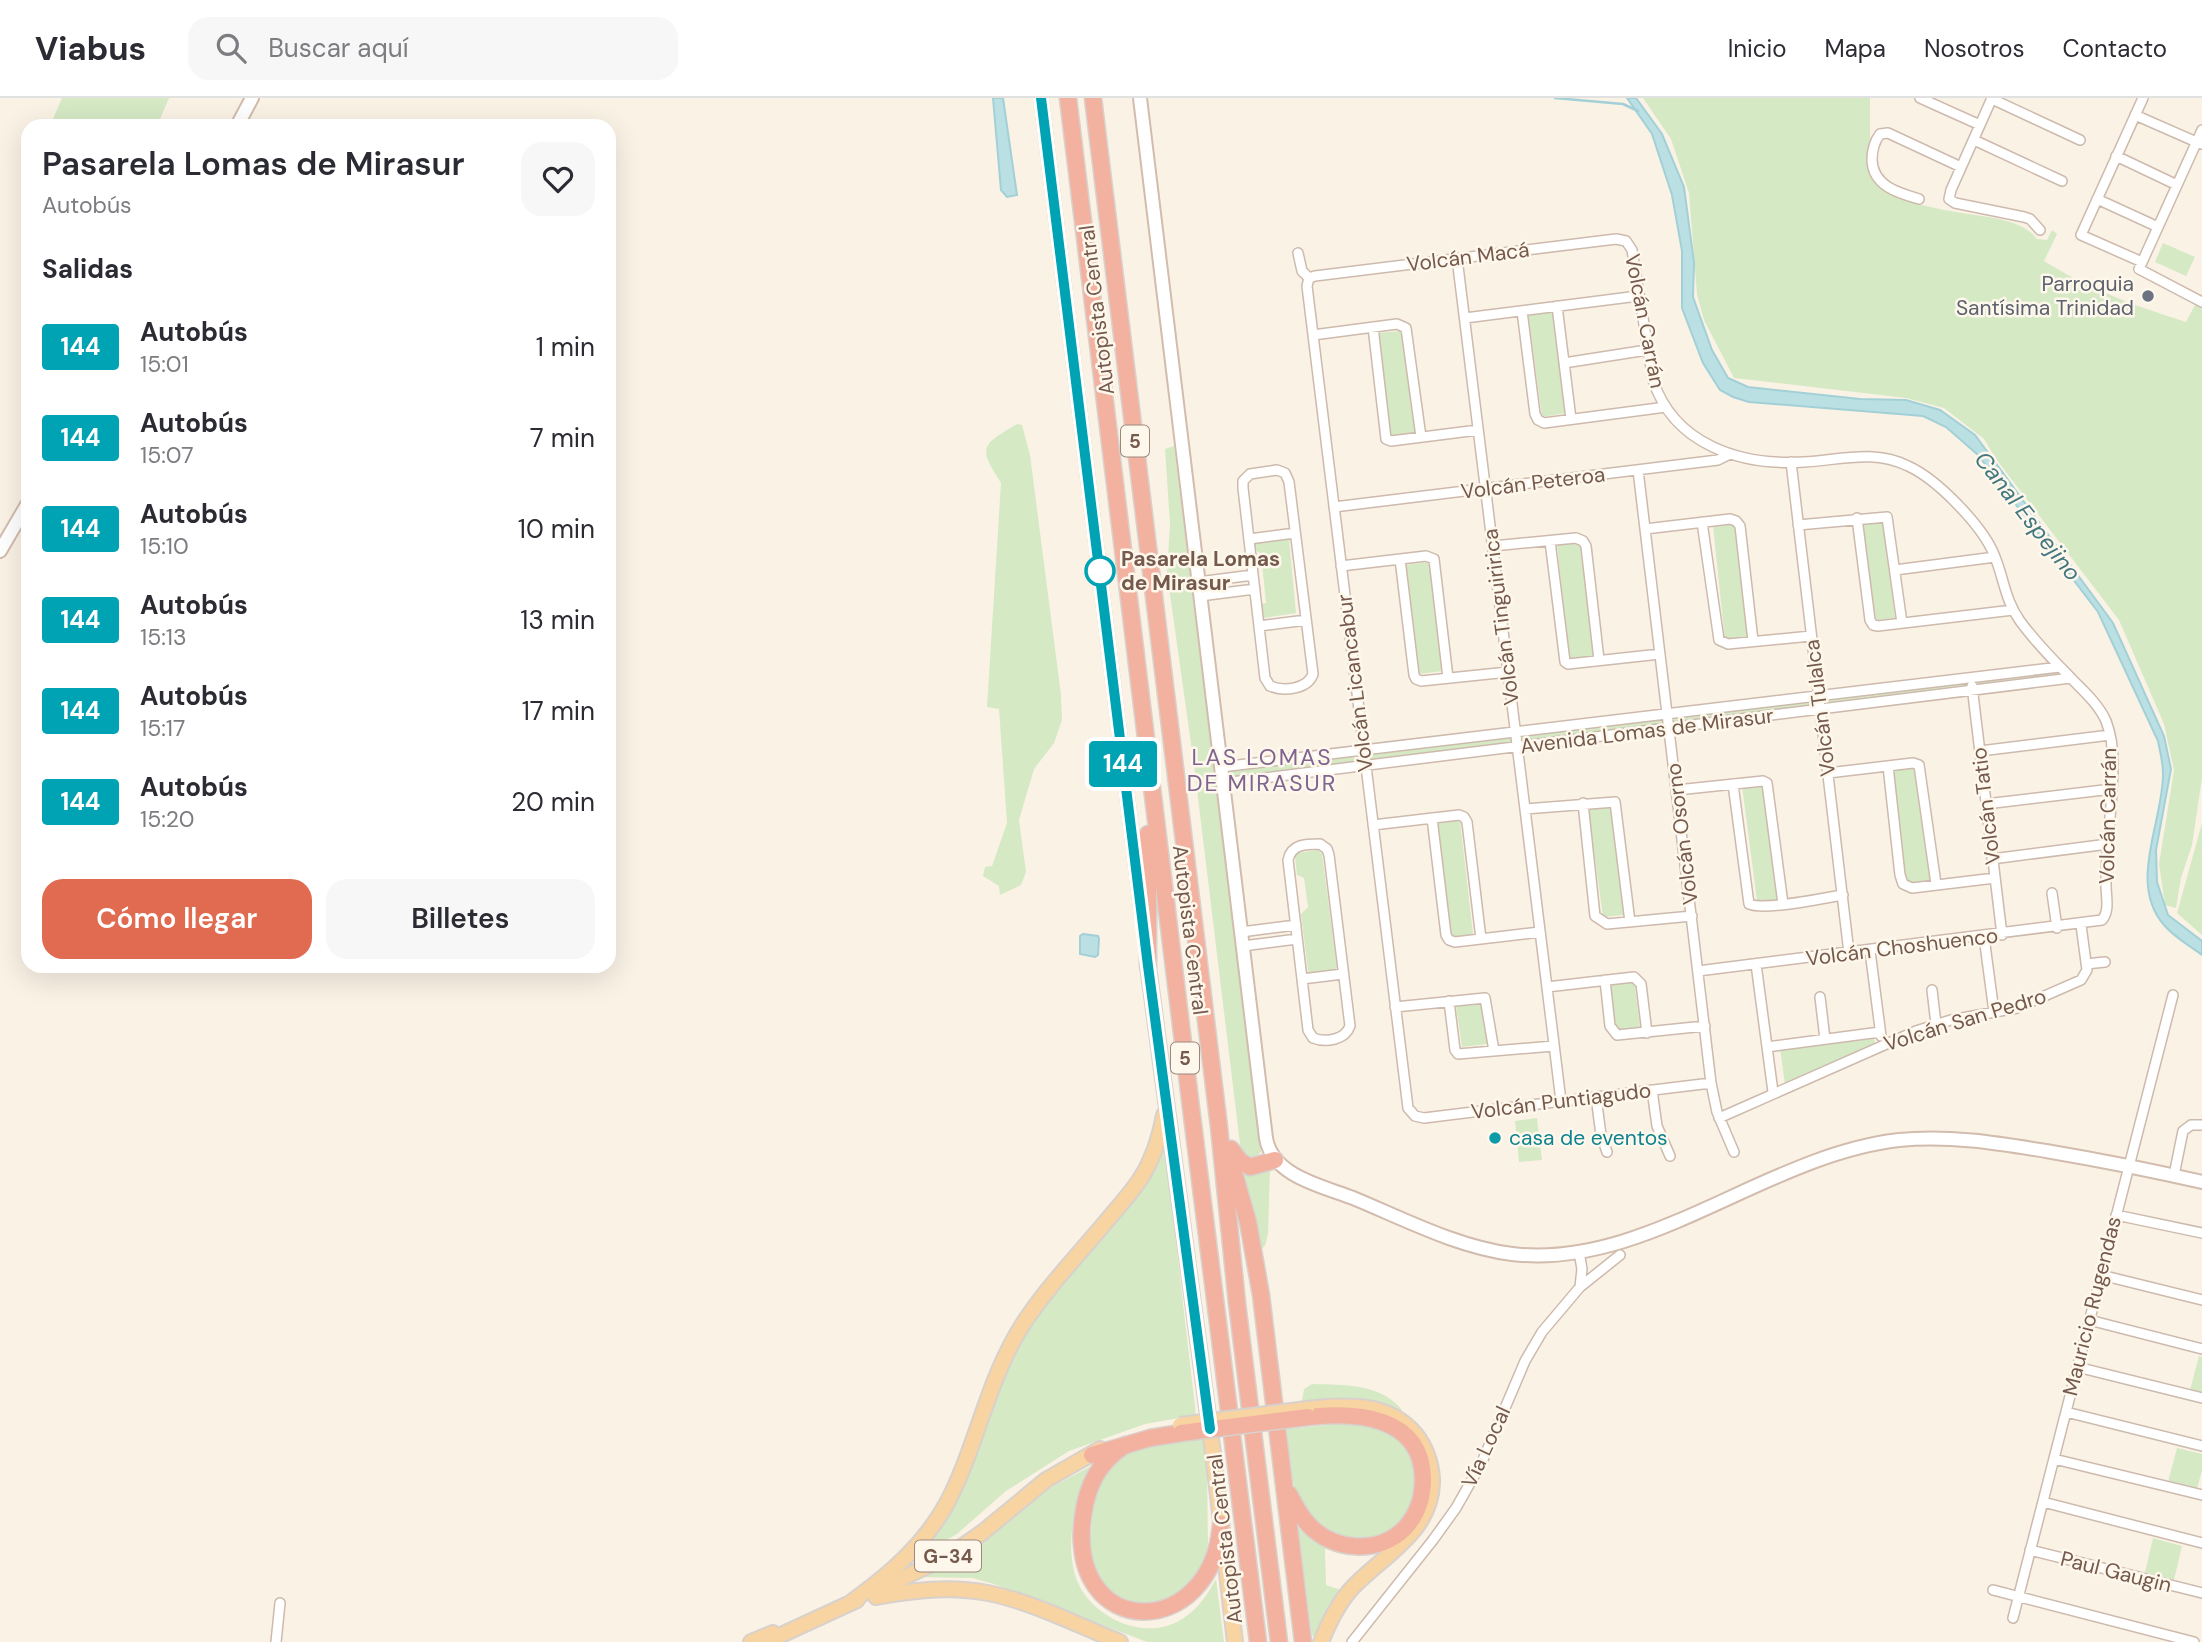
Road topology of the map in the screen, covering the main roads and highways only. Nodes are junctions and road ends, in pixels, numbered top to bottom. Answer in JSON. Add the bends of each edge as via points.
{"nodes":[{"id":1,"x":1068,"y":98,"type":"edge"},
{"id":2,"x":1093,"y":98,"type":"edge"},
{"id":3,"x":1146,"y":740,"type":"junction"},
{"id":4,"x":1148,"y":966,"type":"joint"},
{"id":5,"x":1166,"y":1101,"type":"junction"},
{"id":6,"x":1219,"y":1126,"type":"junction"},
{"id":7,"x":1275,"y":1160,"type":"road end"},
{"id":8,"x":1308,"y":1413,"type":"junction"},
{"id":9,"x":1181,"y":1429,"type":"junction"},
{"id":10,"x":1125,"y":1445,"type":"junction"},
{"id":11,"x":1092,"y":1455,"type":"junction"},
{"id":12,"x":1284,"y":1480,"type":"junction"},
{"id":13,"x":1221,"y":1524,"type":"junction"},
{"id":14,"x":850,"y":1603,"type":"junction"},
{"id":15,"x":811,"y":1620,"type":"junction"},
{"id":16,"x":751,"y":1642,"type":"edge"},
{"id":17,"x":766,"y":1642,"type":"edge"},
{"id":18,"x":1120,"y":1642,"type":"edge"},
{"id":19,"x":1235,"y":1642,"type":"edge"},
{"id":20,"x":1258,"y":1642,"type":"edge"},
{"id":21,"x":1279,"y":1642,"type":"edge"},
{"id":22,"x":1304,"y":1642,"type":"edge"},
{"id":23,"x":1321,"y":1642,"type":"edge"}],
"edges":[{"from":1,"to":3,"type":"highway","name":"Autopista Central","number":"5"},
{"from":2,"to":6,"type":"highway","name":"Autopista Central","number":"5"},
{"from":3,"to":4,"type":"highway"},
{"from":3,"to":20,"type":"highway","name":"Autopista Central","number":"5"},
{"from":4,"to":5,"type":"main road"},
{"from":5,"to":13,"type":"main road"},
{"from":5,"to":14,"type":"main road","via":[[1159,1138],[1141,1178],[1042,1298],[1015,1338],[937,1520],[897,1566]]},
{"from":6,"to":7,"type":"highway","via":[[1243,1164],[1254,1167]]},
{"from":6,"to":12,"type":"highway","via":[[1252,1237]]},
{"from":6,"to":21,"type":"highway","name":"Autopista Central","number":"5"},
{"from":8,"to":9,"type":"highway","bridge":true},
{"from":8,"to":12,"type":"highway","via":[[1362,1416],[1398,1430],[1421,1465],[1418,1506],[1406,1527],[1389,1540],[1347,1546],[1310,1526]]},
{"from":8,"to":23,"type":"main road","via":[[1363,1407],[1390,1415],[1416,1436],[1432,1477],[1429,1503],[1418,1526],[1345,1597]]},
{"from":9,"to":10,"type":"highway"},
{"from":9,"to":11,"type":"main road","via":[[1123,1438]]},
{"from":10,"to":11,"type":"highway"},
{"from":10,"to":13,"type":"highway","via":[[1095,1475],[1084,1512],[1083,1561],[1088,1580],[1101,1599],[1125,1614],[1142,1618],[1168,1615],[1184,1607],[1200,1592],[1212,1570]]},
{"from":11,"to":14,"type":"main road","number":"G-34","via":[[1046,1480],[950,1555]]},
{"from":12,"to":22,"type":"highway"},
{"from":13,"to":19,"type":"main road"},
{"from":14,"to":15,"type":"main road","number":"G-34"},
{"from":14,"to":18,"type":"main road","via":[[926,1589],[986,1592]]},
{"from":15,"to":16,"type":"main road","number":"G-34"},
{"from":15,"to":17,"type":"main road","number":"G-34"}]}
